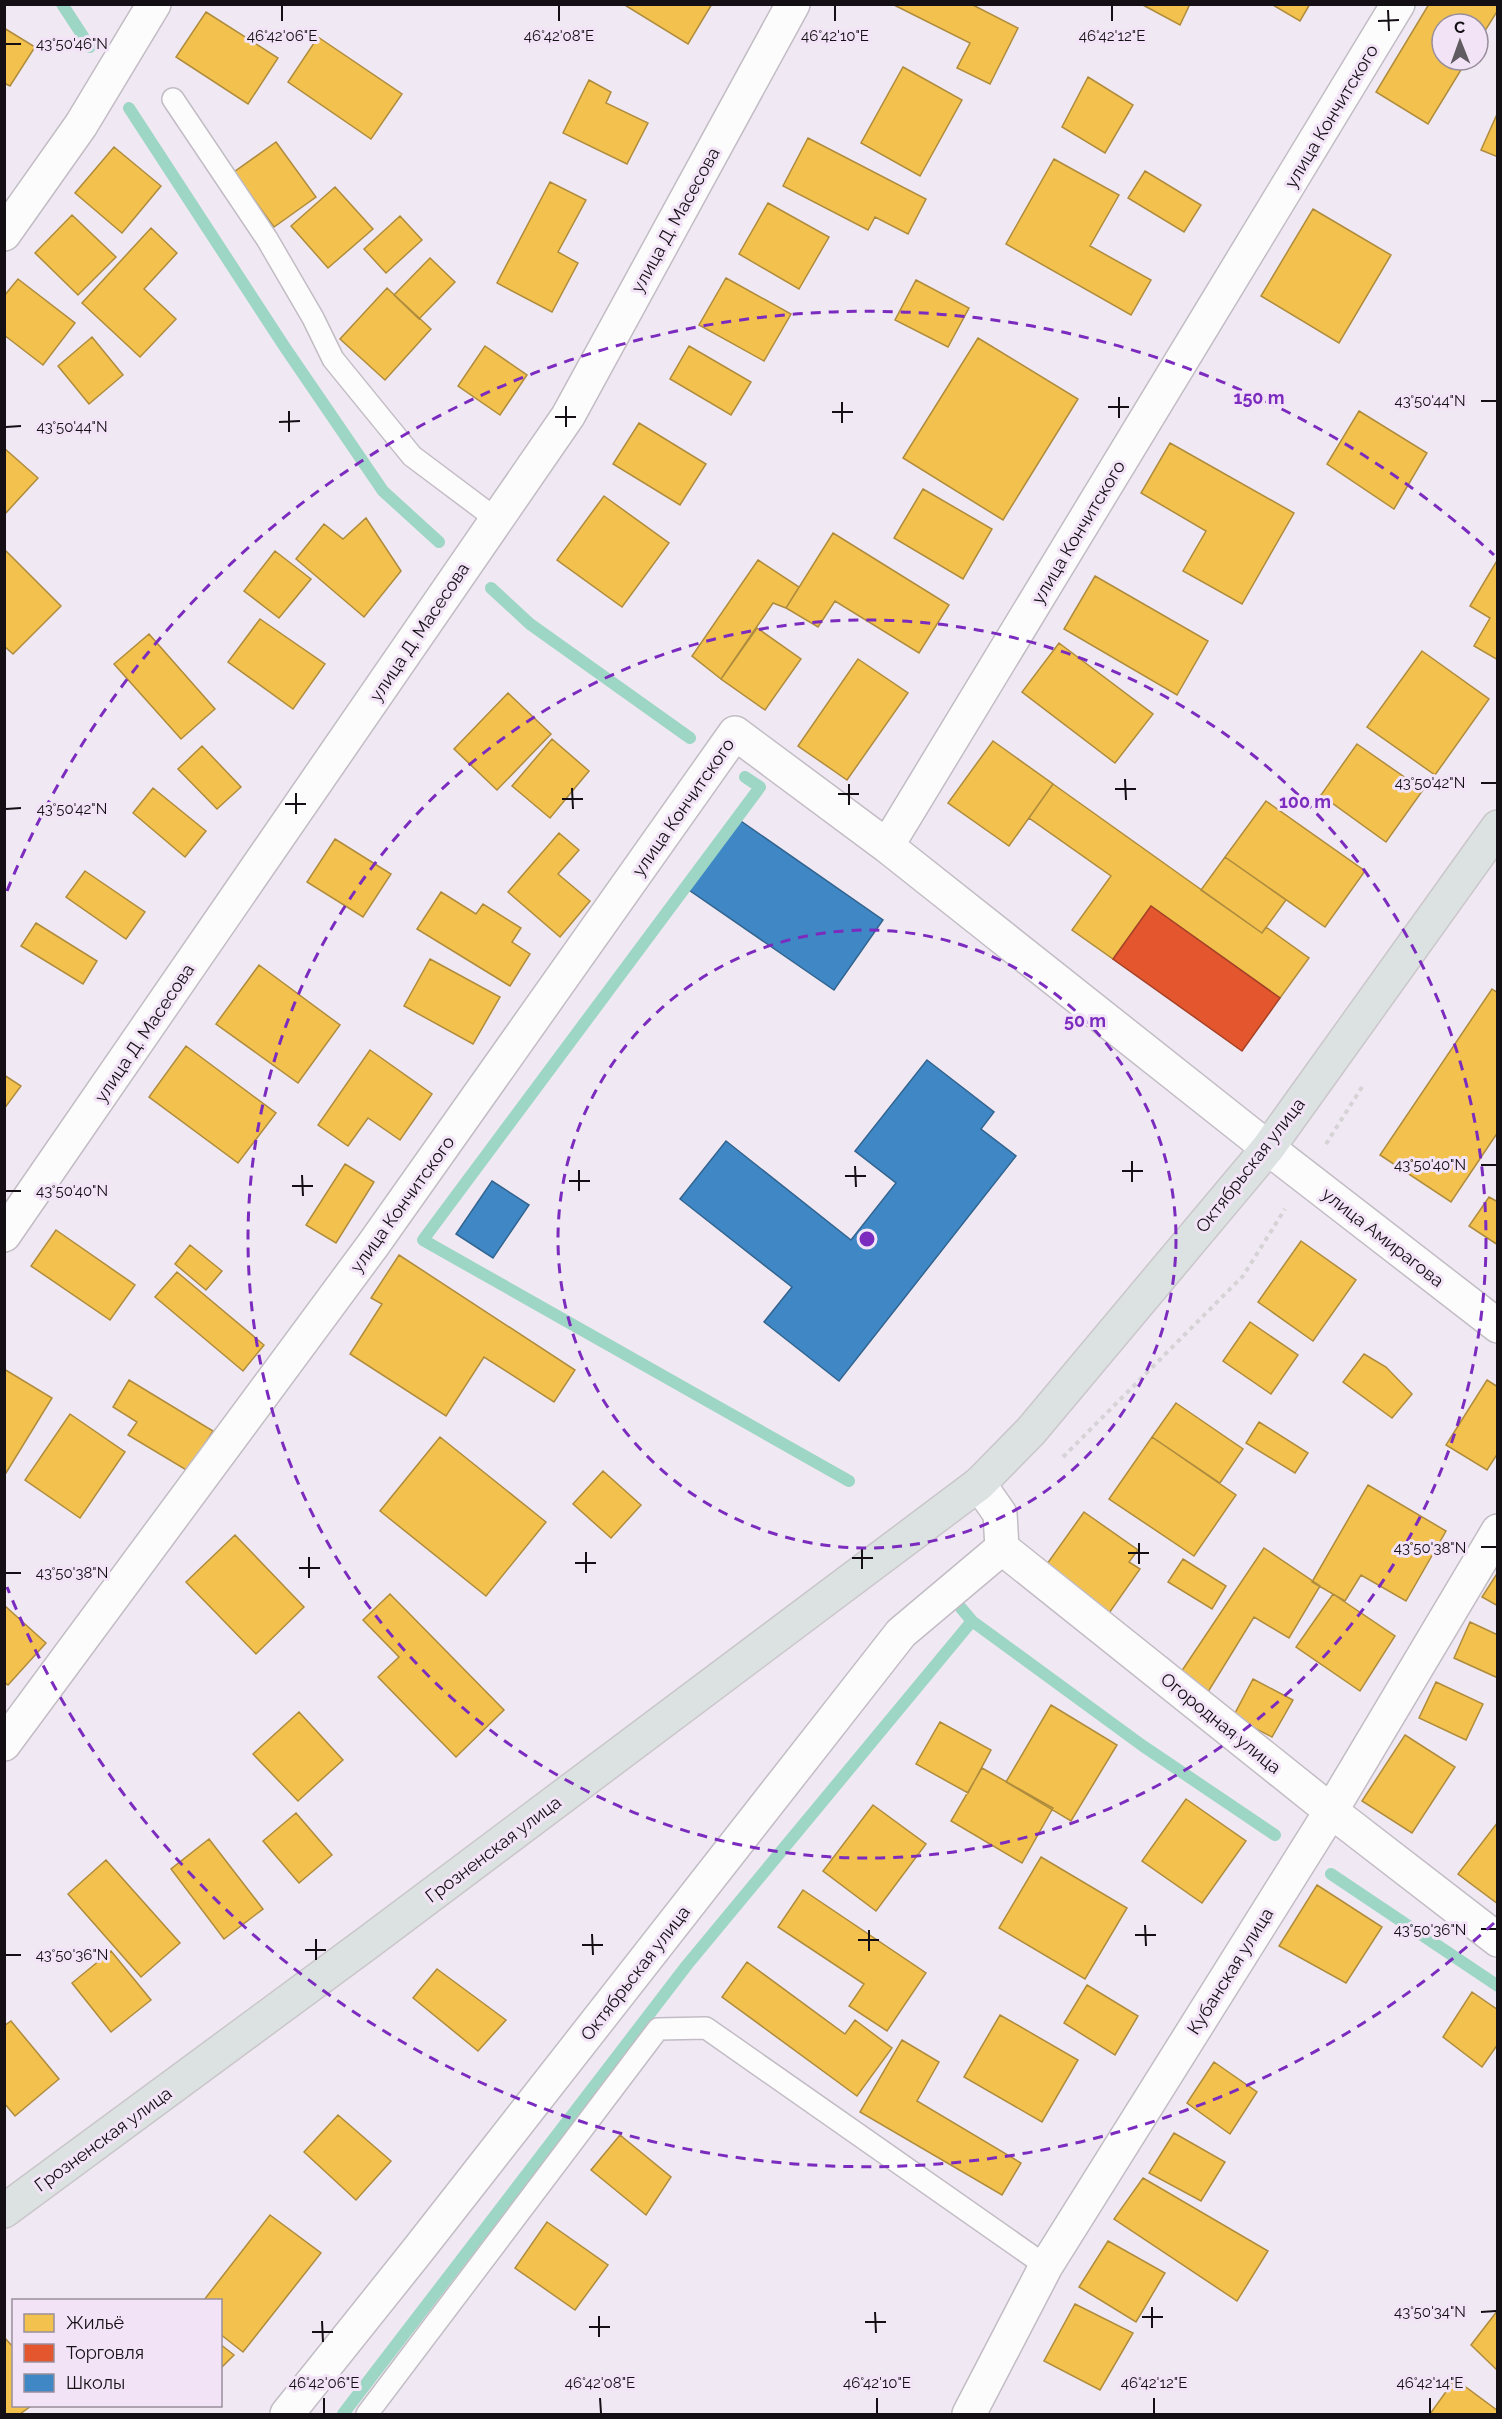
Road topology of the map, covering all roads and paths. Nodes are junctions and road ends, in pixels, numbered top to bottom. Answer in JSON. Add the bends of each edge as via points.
{"nodes":[{"id":1,"x":154,"y":4,"type":"edge"},
{"id":2,"x":794,"y":4,"type":"edge"},
{"id":3,"x":1398,"y":4,"type":"edge"},
{"id":4,"x":173,"y":99,"type":"dead end"},
{"id":5,"x":4,"y":234,"type":"edge"},
{"id":6,"x":496,"y":519,"type":"junction"},
{"id":7,"x":1497,"y":827,"type":"edge"},
{"id":8,"x":887,"y":846,"type":"junction"},
{"id":9,"x":1268,"y":1148,"type":"junction"},
{"id":10,"x":4,"y":1235,"type":"edge"},
{"id":11,"x":1497,"y":1326,"type":"edge"},
{"id":12,"x":979,"y":1484,"type":"junction"},
{"id":13,"x":1497,"y":1531,"type":"edge"},
{"id":14,"x":1002,"y":1548,"type":"junction"},
{"id":15,"x":4,"y":1744,"type":"edge"},
{"id":16,"x":1331,"y":1810,"type":"junction"},
{"id":17,"x":1497,"y":1940,"type":"edge"},
{"id":18,"x":4,"y":2211,"type":"edge"},
{"id":19,"x":1046,"y":2266,"type":"junction"},
{"id":20,"x":287,"y":2415,"type":"edge"},
{"id":21,"x":367,"y":2415,"type":"edge"},
{"id":22,"x":969,"y":2415,"type":"edge"}],
"edges":[{"from":1,"to":5,"type":"street","via":[[81,125]]},
{"from":2,"to":6,"type":"street","name":"улица Д. Масесова","via":[[568,416]]},
{"from":3,"to":8,"type":"street","name":"улица Кончитского"},
{"from":4,"to":6,"type":"lane","via":[[267,240],[333,359],[412,456]]},
{"from":6,"to":10,"type":"street","name":"улица Д. Масесова"},
{"from":7,"to":9,"type":"main road","name":"Октябрьская улица"},
{"from":8,"to":9,"type":"street","name":"улица Амирагова"},
{"from":8,"to":15,"type":"street","name":"улица Кончитского","via":[[735,733],[373,1245]]},
{"from":9,"to":11,"type":"street","name":"улица Амирагова"},
{"from":9,"to":12,"type":"main road","name":"Октябрьская улица","via":[[1031,1431]]},
{"from":12,"to":14,"type":"street","via":[[1000,1514]]},
{"from":12,"to":18,"type":"main road","name":"Грозненская улица"},
{"from":13,"to":16,"type":"street","name":"Кубанская улица"},
{"from":14,"to":16,"type":"street","name":"Огородная улица"},
{"from":14,"to":20,"type":"street","name":"Октябрьская улица","via":[[901,1633]]},
{"from":16,"to":17,"type":"street","name":"Огородная улица"},
{"from":16,"to":19,"type":"street","name":"Кубанская улица"},
{"from":19,"to":21,"type":"lane","via":[[706,2028],[658,2029]]},
{"from":19,"to":22,"type":"street","name":"Кубанская улица"}]}
